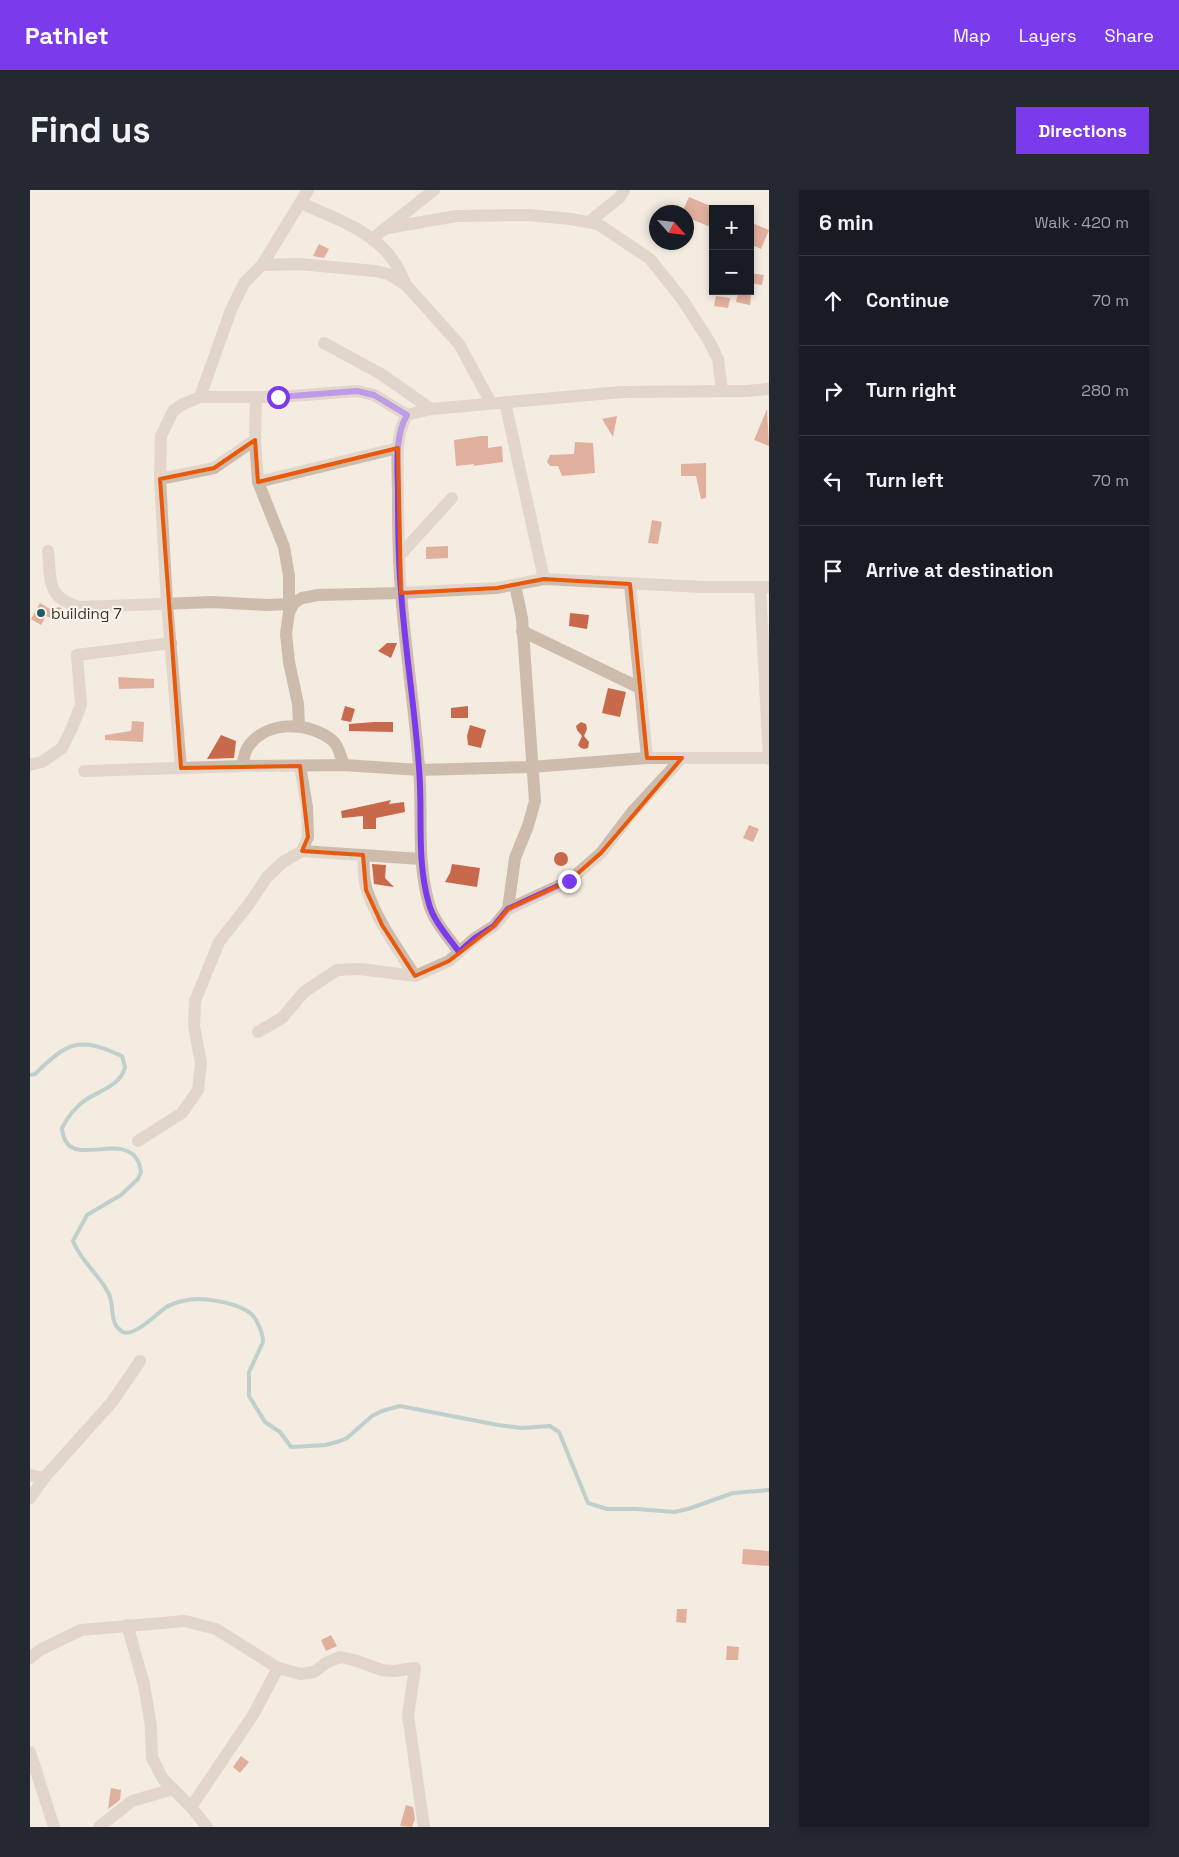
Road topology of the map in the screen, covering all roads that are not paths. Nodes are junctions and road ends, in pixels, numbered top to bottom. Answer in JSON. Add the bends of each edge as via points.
{"nodes":[{"id":1,"x":308,"y":190,"type":"edge"},
{"id":2,"x":434,"y":190,"type":"edge"},
{"id":3,"x":624,"y":190,"type":"edge"},
{"id":4,"x":301,"y":203,"type":"junction"},
{"id":5,"x":590,"y":222,"type":"junction"},
{"id":6,"x":388,"y":228,"type":"junction"},
{"id":7,"x":372,"y":240,"type":"junction"},
{"id":8,"x":262,"y":265,"type":"junction"},
{"id":9,"x":406,"y":285,"type":"junction"},
{"id":10,"x":324,"y":343,"type":"dead end"},
{"id":11,"x":769,"y":389,"type":"edge"},
{"id":12,"x":722,"y":391,"type":"junction"},
{"id":13,"x":200,"y":397,"type":"junction"},
{"id":14,"x":256,"y":397,"type":"junction"},
{"id":15,"x":505,"y":402,"type":"junction"},
{"id":16,"x":491,"y":403,"type":"junction"},
{"id":17,"x":431,"y":409,"type":"junction"},
{"id":18,"x":407,"y":415,"type":"junction"},
{"id":19,"x":255,"y":440,"type":"junction"},
{"id":20,"x":398,"y":448,"type":"junction"},
{"id":21,"x":160,"y":479,"type":"junction"},
{"id":22,"x":258,"y":482,"type":"junction"},
{"id":23,"x":452,"y":498,"type":"dead end"},
{"id":24,"x":48,"y":552,"type":"dead end"},
{"id":25,"x":398,"y":556,"type":"junction"},
{"id":26,"x":544,"y":579,"type":"junction"},
{"id":27,"x":630,"y":584,"type":"junction"},
{"id":28,"x":515,"y":585,"type":"junction"},
{"id":29,"x":765,"y":587,"type":"edge"},
{"id":30,"x":401,"y":593,"type":"junction"},
{"id":31,"x":167,"y":603,"type":"junction"},
{"id":32,"x":289,"y":608,"type":"junction"},
{"id":33,"x":522,"y":631,"type":"junction"},
{"id":34,"x":171,"y":643,"type":"junction"},
{"id":35,"x":640,"y":688,"type":"junction"},
{"id":36,"x":299,"y":726,"type":"junction"},
{"id":37,"x":647,"y":758,"type":"junction"},
{"id":38,"x":682,"y":758,"type":"junction"},
{"id":39,"x":769,"y":759,"type":"edge"},
{"id":40,"x":30,"y":765,"type":"edge"},
{"id":41,"x":242,"y":766,"type":"junction"},
{"id":42,"x":300,"y":766,"type":"junction"},
{"id":43,"x":344,"y":766,"type":"junction"},
{"id":44,"x":531,"y":767,"type":"junction"},
{"id":45,"x":181,"y":768,"type":"junction"},
{"id":46,"x":420,"y":770,"type":"junction"},
{"id":47,"x":84,"y":771,"type":"dead end"},
{"id":48,"x":302,"y":851,"type":"junction"},
{"id":49,"x":364,"y":855,"type":"junction"},
{"id":50,"x":421,"y":859,"type":"junction"},
{"id":51,"x":508,"y":909,"type":"junction"},
{"id":52,"x":459,"y":952,"type":"junction"},
{"id":53,"x":415,"y":976,"type":"junction"},
{"id":54,"x":258,"y":1032,"type":"dead end"},
{"id":55,"x":138,"y":1142,"type":"dead end"},
{"id":56,"x":140,"y":1361,"type":"dead end"},
{"id":57,"x":30,"y":1475,"type":"edge"},
{"id":58,"x":44,"y":1478,"type":"junction"},
{"id":59,"x":30,"y":1498,"type":"edge"},
{"id":60,"x":127,"y":1625,"type":"junction"},
{"id":61,"x":30,"y":1658,"type":"edge"},
{"id":62,"x":278,"y":1668,"type":"junction"},
{"id":63,"x":30,"y":1752,"type":"edge"},
{"id":64,"x":173,"y":1789,"type":"junction"},
{"id":65,"x":191,"y":1807,"type":"junction"},
{"id":66,"x":54,"y":1827,"type":"edge"},
{"id":67,"x":99,"y":1827,"type":"edge"},
{"id":68,"x":207,"y":1827,"type":"edge"},
{"id":69,"x":424,"y":1827,"type":"edge"}],
"edges":[{"from":1,"to":4,"type":"street"},
{"from":2,"to":6,"type":"street"},
{"from":3,"to":5,"type":"street"},
{"from":4,"to":7,"type":"street","via":[[355,228]]},
{"from":4,"to":8,"type":"street"},
{"from":5,"to":6,"type":"street","via":[[528,215],[456,216]]},
{"from":5,"to":12,"type":"street","via":[[650,259],[682,299],[718,359]]},
{"from":6,"to":7,"type":"street"},
{"from":7,"to":9,"type":"street","via":[[393,260]]},
{"from":8,"to":9,"type":"street","via":[[299,264],[375,270]]},
{"from":8,"to":13,"type":"street","via":[[244,283],[231,310]]},
{"from":9,"to":16,"type":"street","via":[[459,344]]},
{"from":10,"to":17,"type":"street","via":[[381,374]]},
{"from":11,"to":12,"type":"street"},
{"from":12,"to":15,"type":"street","via":[[622,392]]},
{"from":13,"to":14,"type":"street"},
{"from":13,"to":21,"type":"street","via":[[173,412],[161,436]]},
{"from":14,"to":18,"type":"street","via":[[357,391],[374,395]]},
{"from":14,"to":19,"type":"street"},
{"from":15,"to":16,"type":"street"},
{"from":15,"to":26,"type":"street"},
{"from":16,"to":17,"type":"street"},
{"from":17,"to":18,"type":"street"},
{"from":18,"to":20,"type":"street","via":[[401,425]]},
{"from":19,"to":21,"type":"street","via":[[214,468]]},
{"from":19,"to":22,"type":"street"},
{"from":20,"to":22,"type":"street"},
{"from":20,"to":25,"type":"street"},
{"from":21,"to":31,"type":"street"},
{"from":22,"to":32,"type":"street","via":[[284,547],[289,576]]},
{"from":23,"to":25,"type":"street"},
{"from":24,"to":31,"type":"street","via":[[52,585],[56,596],[65,603],[79,607]]},
{"from":25,"to":30,"type":"street"},
{"from":26,"to":27,"type":"street"},
{"from":26,"to":28,"type":"street"},
{"from":27,"to":29,"type":"street"},
{"from":27,"to":35,"type":"street"},
{"from":28,"to":30,"type":"street"},
{"from":28,"to":33,"type":"street"},
{"from":29,"to":39,"type":"street"},
{"from":30,"to":32,"type":"street","via":[[318,595],[302,598]]},
{"from":30,"to":46,"type":"street"},
{"from":31,"to":32,"type":"street","via":[[213,602]]},
{"from":31,"to":34,"type":"street"},
{"from":32,"to":36,"type":"street","via":[[286,634]]},
{"from":33,"to":35,"type":"street"},
{"from":33,"to":44,"type":"street"},
{"from":34,"to":40,"type":"street","via":[[77,655],[81,705],[72,728],[62,748],[42,762]]},
{"from":34,"to":45,"type":"street"},
{"from":35,"to":37,"type":"street"},
{"from":36,"to":41,"type":"street","via":[[275,728],[258,736],[247,748]]},
{"from":36,"to":43,"type":"street","via":[[334,742]]},
{"from":37,"to":38,"type":"street"},
{"from":37,"to":44,"type":"street"},
{"from":38,"to":39,"type":"street"},
{"from":38,"to":51,"type":"street","via":[[633,811],[601,853],[569,881]]},
{"from":41,"to":42,"type":"street"},
{"from":41,"to":45,"type":"street"},
{"from":42,"to":43,"type":"street"},
{"from":42,"to":48,"type":"street","via":[[308,838]]},
{"from":43,"to":46,"type":"street"},
{"from":44,"to":46,"type":"street"},
{"from":44,"to":51,"type":"street","via":[[535,801],[515,858]]},
{"from":45,"to":47,"type":"street"},
{"from":46,"to":50,"type":"street"},
{"from":48,"to":49,"type":"street"},
{"from":48,"to":55,"type":"street","via":[[267,877],[219,942],[195,1001],[194,1026],[201,1064],[198,1090],[182,1113]]},
{"from":49,"to":50,"type":"street"},
{"from":49,"to":53,"type":"street","via":[[366,890],[382,925]]},
{"from":50,"to":52,"type":"street","via":[[429,906]]},
{"from":51,"to":52,"type":"street","via":[[494,926]]},
{"from":52,"to":53,"type":"street","via":[[449,961]]},
{"from":53,"to":54,"type":"street","via":[[360,969],[337,970],[304,992],[282,1018]]},
{"from":56,"to":58,"type":"street","via":[[112,1402]]},
{"from":57,"to":58,"type":"street"},
{"from":58,"to":59,"type":"street"},
{"from":60,"to":61,"type":"street","via":[[81,1630]]},
{"from":60,"to":62,"type":"street","via":[[185,1621],[216,1629]]},
{"from":60,"to":64,"type":"street","via":[[144,1684],[152,1758],[163,1779]]},
{"from":62,"to":65,"type":"street","via":[[253,1715]]},
{"from":62,"to":69,"type":"street","via":[[301,1674],[314,1672],[340,1657],[382,1670],[415,1668],[408,1716]]},
{"from":63,"to":66,"type":"street"},
{"from":64,"to":65,"type":"street"},
{"from":64,"to":67,"type":"street","via":[[132,1801]]},
{"from":65,"to":68,"type":"street"}]}
